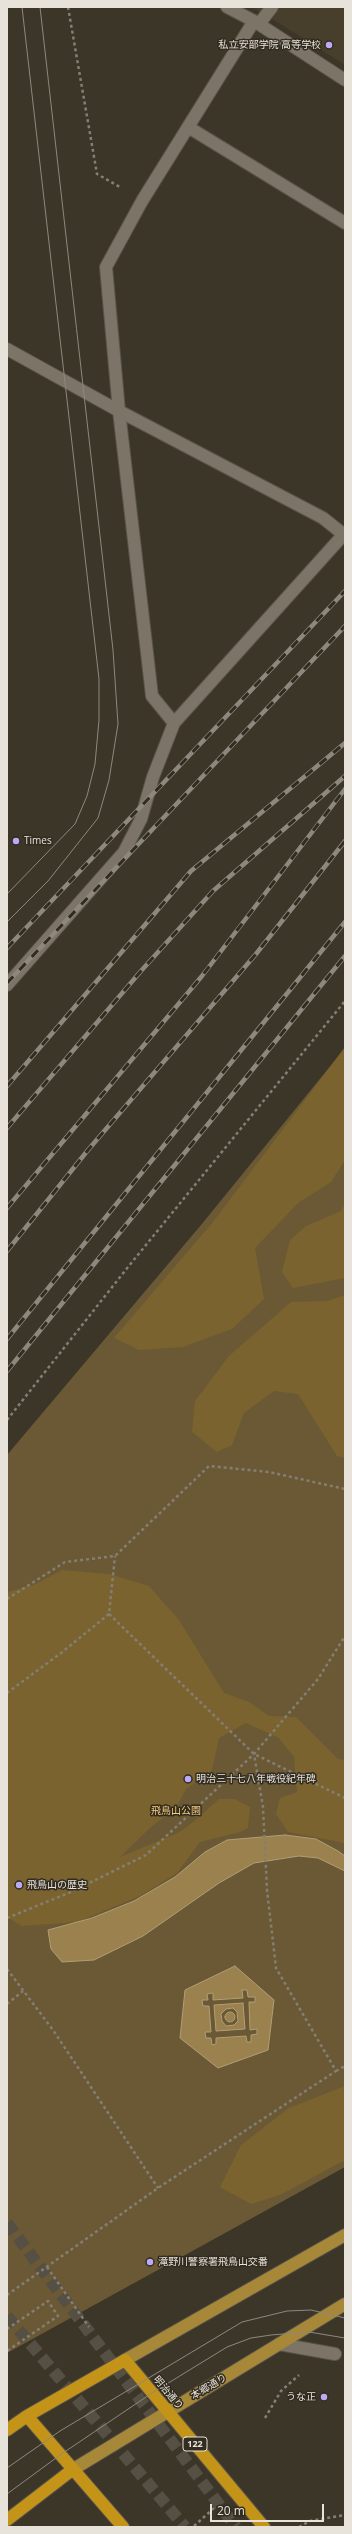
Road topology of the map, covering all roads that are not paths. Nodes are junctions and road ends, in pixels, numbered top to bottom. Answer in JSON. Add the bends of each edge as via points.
{"nodes":[{"id":1,"x":227,"y":7,"type":"edge"},
{"id":2,"x":272,"y":7,"type":"edge"},
{"id":3,"x":257,"y":22,"type":"junction"},
{"id":4,"x":345,"y":80,"type":"edge"},
{"id":5,"x":188,"y":128,"type":"junction"},
{"id":6,"x":345,"y":223,"type":"edge"},
{"id":7,"x":7,"y":349,"type":"edge"},
{"id":8,"x":119,"y":411,"type":"junction"},
{"id":9,"x":344,"y":534,"type":"edge"},
{"id":10,"x":174,"y":723,"type":"junction"},
{"id":11,"x":7,"y":985,"type":"edge"},
{"id":12,"x":345,"y":2235,"type":"edge"},
{"id":13,"x":345,"y":2304,"type":"edge"},
{"id":14,"x":279,"y":2344,"type":"junction"},
{"id":15,"x":335,"y":2354,"type":"road end"},
{"id":16,"x":125,"y":2360,"type":"junction"},
{"id":17,"x":168,"y":2412,"type":"junction"},
{"id":18,"x":27,"y":2416,"type":"junction"},
{"id":19,"x":7,"y":2430,"type":"edge"},
{"id":20,"x":72,"y":2470,"type":"junction"},
{"id":21,"x":7,"y":2520,"type":"edge"},
{"id":22,"x":123,"y":2527,"type":"edge"},
{"id":23,"x":264,"y":2527,"type":"edge"}],
"edges":[{"from":1,"to":3,"type":"street"},
{"from":2,"to":3,"type":"street"},
{"from":3,"to":4,"type":"street"},
{"from":3,"to":5,"type":"street"},
{"from":5,"to":6,"type":"street"},
{"from":5,"to":8,"type":"street","via":[[142,201],[106,267]]},
{"from":7,"to":8,"type":"street"},
{"from":8,"to":9,"type":"street","via":[[323,518]]},
{"from":8,"to":10,"type":"street","via":[[152,696]]},
{"from":9,"to":10,"type":"street"},
{"from":10,"to":11,"type":"street","via":[[141,819],[124,852]]},
{"from":12,"to":16,"type":"main road"},
{"from":13,"to":14,"type":"main road","name":"本郷通り"},
{"from":14,"to":15,"type":"street"},
{"from":14,"to":17,"type":"main road","name":"本郷通り"},
{"from":16,"to":17,"type":"highway","name":"明治通り","number":"122"},
{"from":16,"to":18,"type":"highway"},
{"from":17,"to":20,"type":"main road","name":"本郷通り"},
{"from":17,"to":23,"type":"highway","name":"明治通り","number":"122"},
{"from":18,"to":19,"type":"highway"},
{"from":18,"to":20,"type":"highway"},
{"from":20,"to":21,"type":"highway"},
{"from":20,"to":22,"type":"highway"}]}
